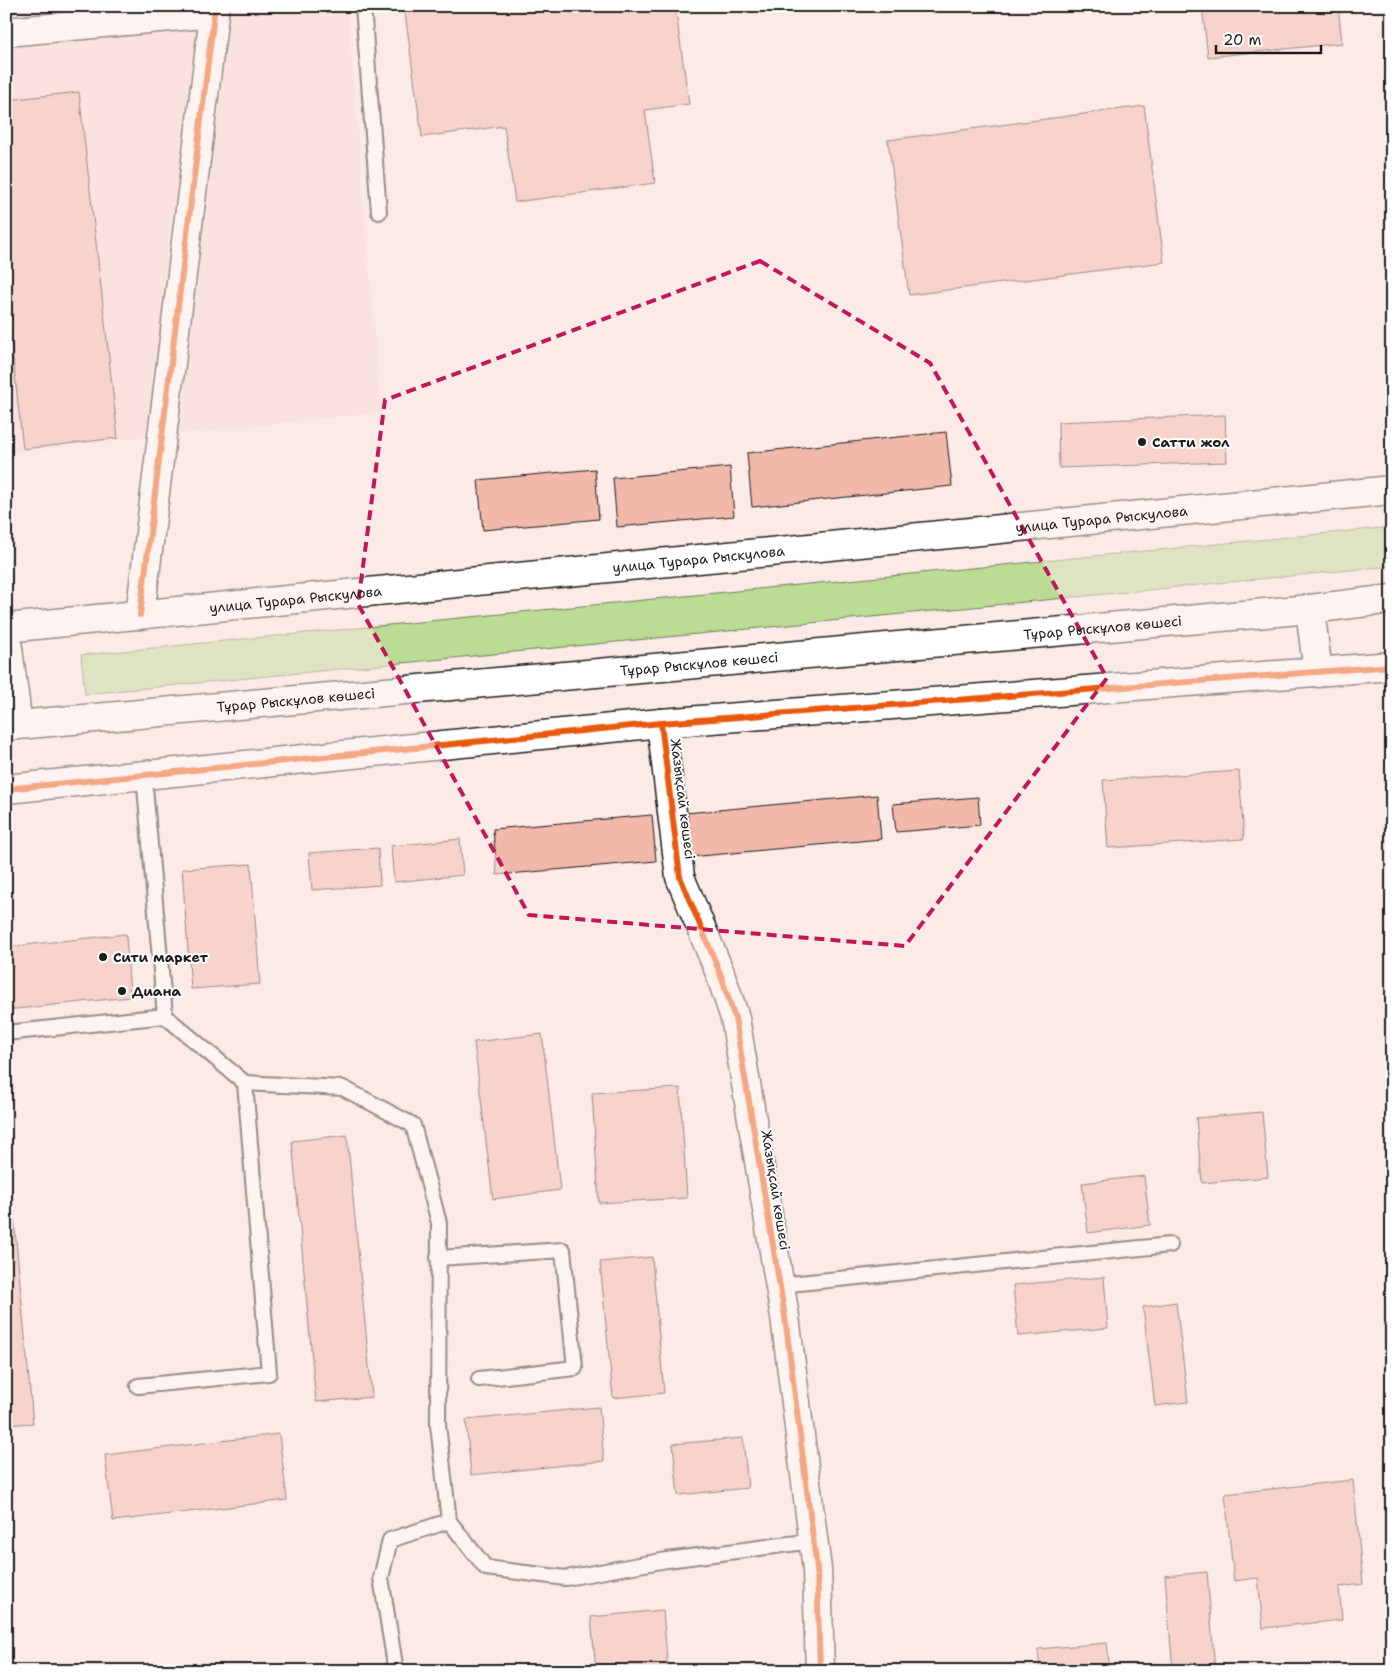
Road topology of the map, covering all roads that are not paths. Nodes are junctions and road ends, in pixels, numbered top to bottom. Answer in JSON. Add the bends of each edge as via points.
{"nodes":[{"id":1,"x":363,"y":6,"type":"edge"},
{"id":2,"x":214,"y":10,"type":"edge"},
{"id":3,"x":6,"y":32,"type":"edge"},
{"id":4,"x":379,"y":212,"type":"dead end"},
{"id":5,"x":1392,"y":490,"type":"edge"},
{"id":6,"x":1392,"y":599,"type":"edge"},
{"id":7,"x":1310,"y":609,"type":"junction"},
{"id":8,"x":140,"y":615,"type":"junction"},
{"id":9,"x":6,"y":628,"type":"edge"},
{"id":10,"x":6,"y":633,"type":"edge"},
{"id":11,"x":1392,"y":666,"type":"edge"},
{"id":12,"x":1318,"y":673,"type":"junction"},
{"id":13,"x":661,"y":723,"type":"junction"},
{"id":14,"x":12,"y":725,"type":"edge"},
{"id":15,"x":144,"y":776,"type":"junction"},
{"id":16,"x":6,"y":789,"type":"edge"},
{"id":17,"x":165,"y":1016,"type":"junction"},
{"id":18,"x":6,"y":1034,"type":"edge"},
{"id":19,"x":245,"y":1083,"type":"junction"},
{"id":20,"x":1170,"y":1245,"type":"dead end"},
{"id":21,"x":438,"y":1258,"type":"junction"},
{"id":22,"x":780,"y":1285,"type":"junction"},
{"id":23,"x":479,"y":1379,"type":"dead end"},
{"id":24,"x":138,"y":1386,"type":"dead end"},
{"id":25,"x":449,"y":1521,"type":"junction"},
{"id":26,"x":813,"y":1541,"type":"junction"},
{"id":27,"x":396,"y":1671,"type":"edge"},
{"id":28,"x":820,"y":1671,"type":"edge"}],
"edges":[{"from":1,"to":4,"type":"lane"},
{"from":2,"to":3,"type":"street"},
{"from":2,"to":8,"type":"street"},
{"from":5,"to":8,"type":"street","name":"улица Турара Рыскулова"},
{"from":6,"to":7,"type":"street","name":"Тұрар Рыскұлов көшесі"},
{"from":7,"to":12,"type":"street"},
{"from":7,"to":14,"type":"street","name":"Тұрар Рыскұлов көшесі"},
{"from":8,"to":9,"type":"street","name":"улица Турара Рыскулова"},
{"from":10,"to":14,"type":"street"},
{"from":11,"to":12,"type":"street"},
{"from":12,"to":13,"type":"street"},
{"from":13,"to":15,"type":"street"},
{"from":13,"to":22,"type":"street","name":"Жазықсай көшесі","via":[[680,877],[735,1018]]},
{"from":15,"to":16,"type":"street"},
{"from":15,"to":17,"type":"lane"},
{"from":17,"to":18,"type":"lane"},
{"from":17,"to":19,"type":"lane"},
{"from":19,"to":21,"type":"lane","via":[[343,1088],[413,1125],[439,1223]]},
{"from":19,"to":24,"type":"lane","via":[[269,1373]]},
{"from":20,"to":22,"type":"lane"},
{"from":21,"to":23,"type":"lane","via":[[563,1250],[575,1368]]},
{"from":21,"to":25,"type":"lane","via":[[438,1425]]},
{"from":22,"to":26,"type":"street","name":"Жазықсай көшесі"},
{"from":25,"to":26,"type":"lane","via":[[486,1568],[566,1578],[667,1560]]},
{"from":25,"to":27,"type":"lane","via":[[390,1540],[381,1578]]},
{"from":26,"to":28,"type":"street","name":"Жазықсай көшесі"}]}
